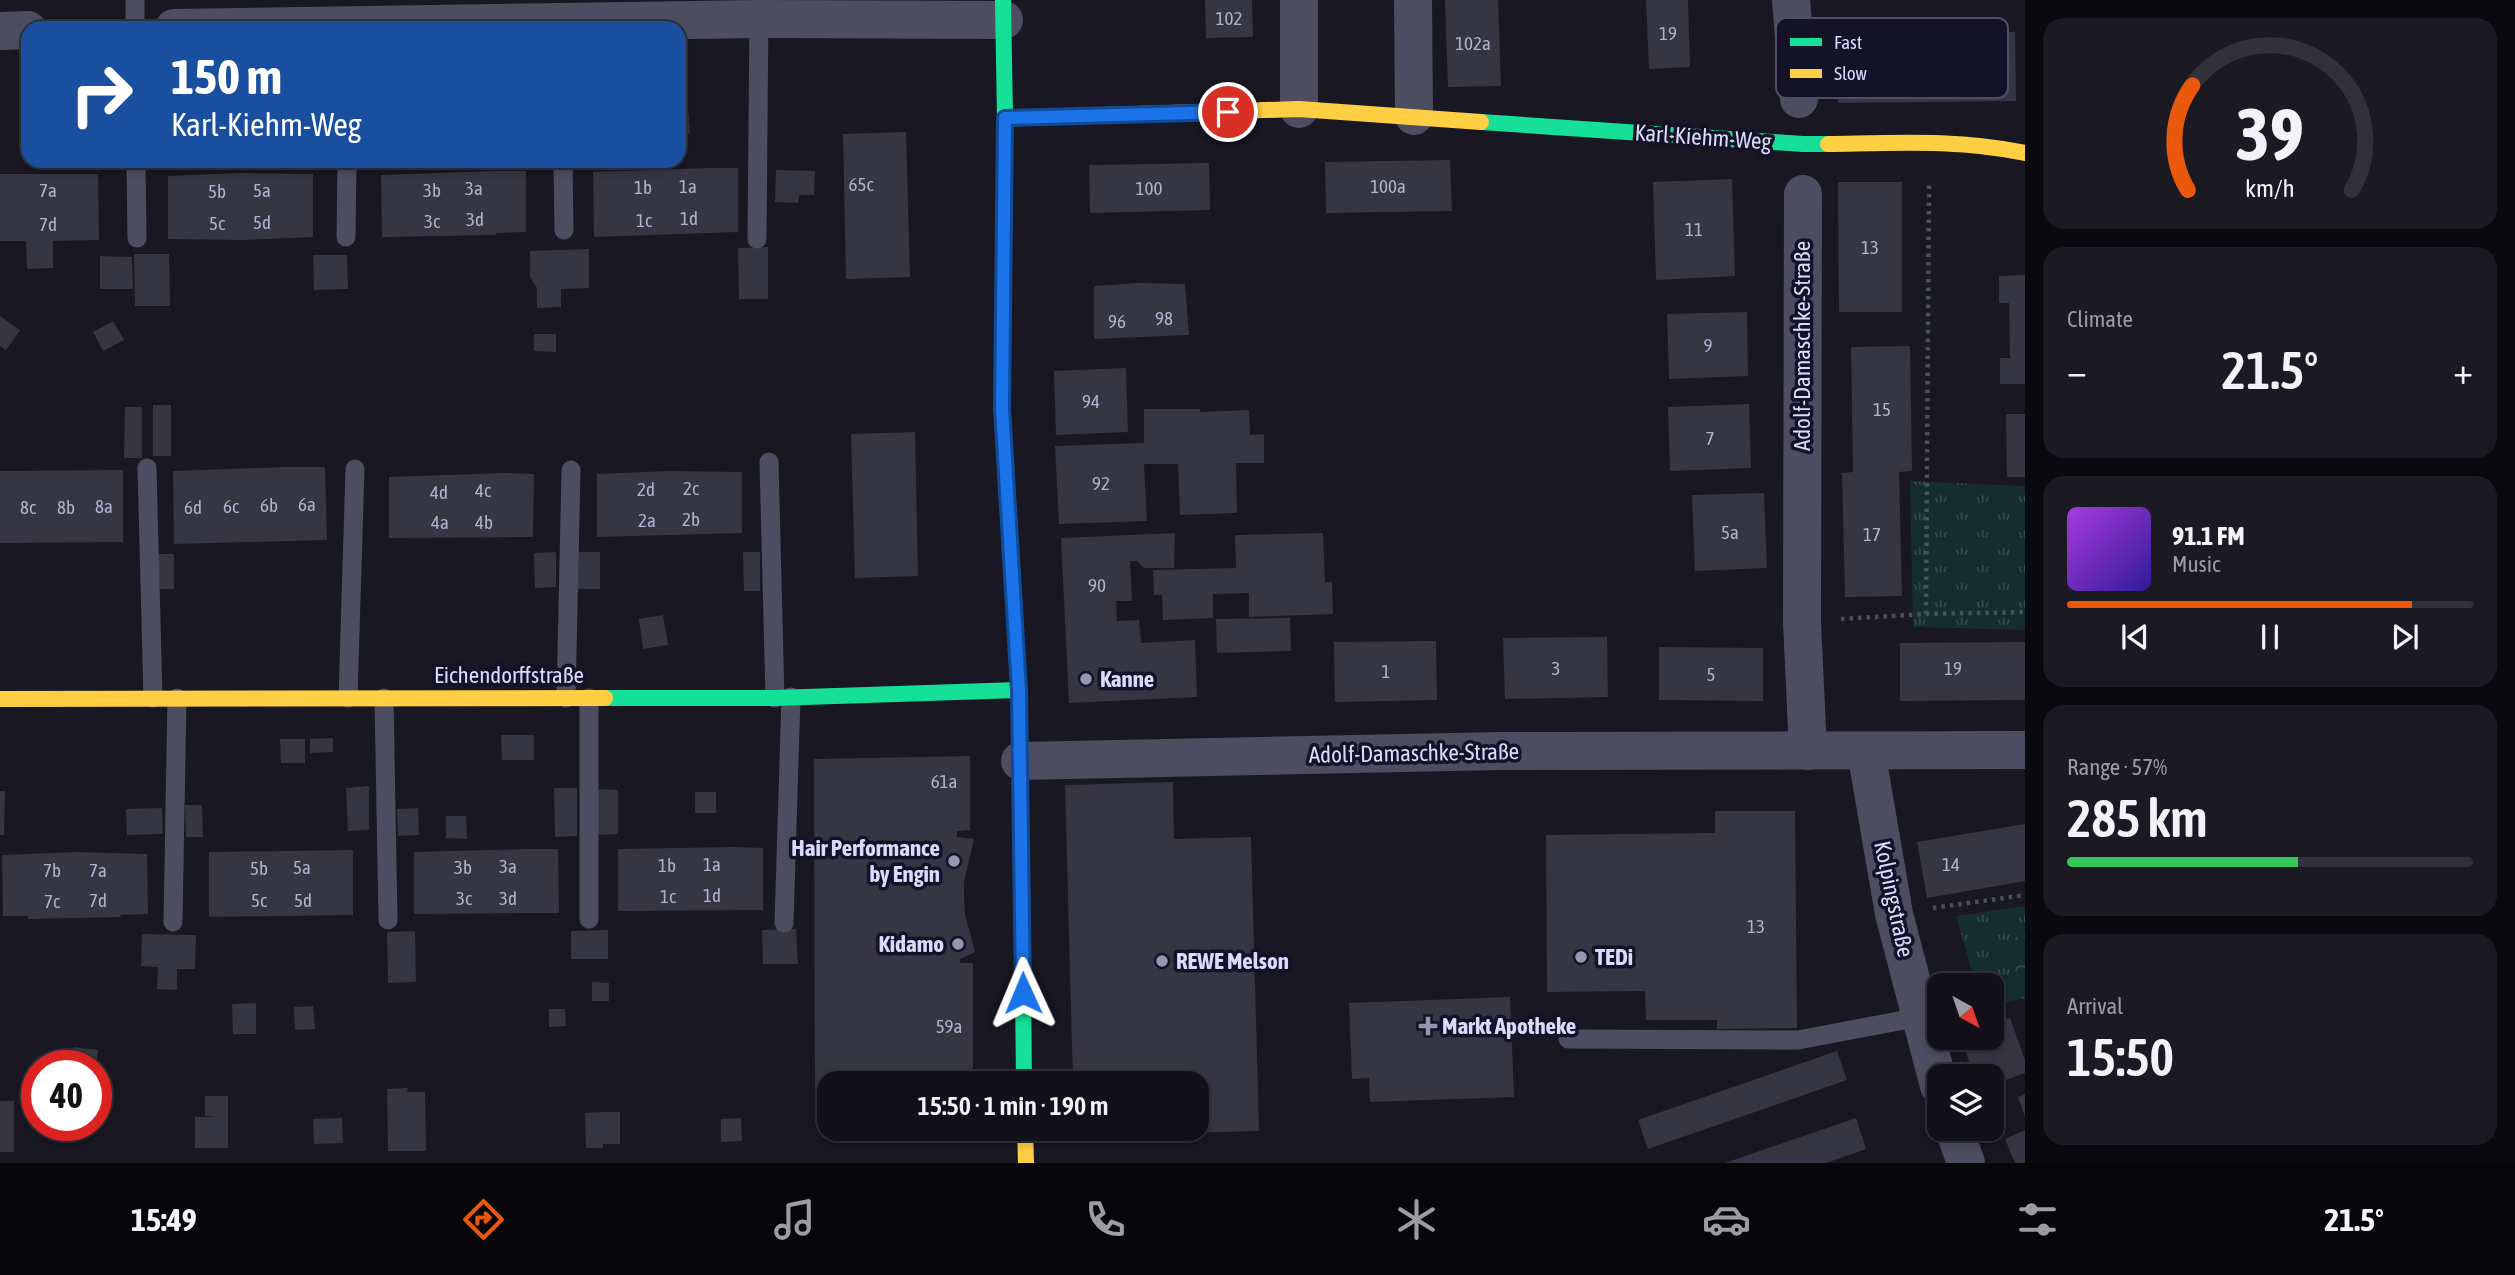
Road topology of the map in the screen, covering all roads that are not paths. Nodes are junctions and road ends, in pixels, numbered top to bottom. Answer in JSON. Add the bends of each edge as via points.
{"nodes":[{"id":1,"x":135,"y":0,"type":"edge"},
{"id":2,"x":1299,"y":0,"type":"edge"},
{"id":3,"x":1413,"y":0,"type":"edge"},
{"id":4,"x":1791,"y":0,"type":"edge"},
{"id":5,"x":759,"y":9,"type":"edge"},
{"id":6,"x":1004,"y":10,"type":"edge"},
{"id":7,"x":559,"y":17,"type":"edge"},
{"id":8,"x":1792,"y":18,"type":"edge"},
{"id":9,"x":135,"y":21,"type":"edge"},
{"id":10,"x":350,"y":21,"type":"edge"},
{"id":11,"x":21,"y":30,"type":"edge"},
{"id":12,"x":0,"y":31,"type":"edge"},
{"id":13,"x":1299,"y":109,"type":"junction"},
{"id":14,"x":1414,"y":116,"type":"junction"},
{"id":15,"x":1005,"y":118,"type":"junction"},
{"id":16,"x":2025,"y":153,"type":"edge"},
{"id":17,"x":136,"y":168,"type":"edge"},
{"id":18,"x":347,"y":168,"type":"edge"},
{"id":19,"x":563,"y":168,"type":"edge"},
{"id":20,"x":1802,"y":194,"type":"dead end"},
{"id":21,"x":564,"y":230,"type":"dead end"},
{"id":22,"x":346,"y":237,"type":"dead end"},
{"id":23,"x":137,"y":238,"type":"dead end"},
{"id":24,"x":757,"y":239,"type":"dead end"},
{"id":25,"x":769,"y":462,"type":"dead end"},
{"id":26,"x":147,"y":468,"type":"dead end"},
{"id":27,"x":355,"y":469,"type":"dead end"},
{"id":28,"x":571,"y":470,"type":"dead end"},
{"id":29,"x":1019,"y":690,"type":"junction"},
{"id":30,"x":153,"y":698,"type":"junction"},
{"id":31,"x":177,"y":698,"type":"junction"},
{"id":32,"x":348,"y":698,"type":"junction"},
{"id":33,"x":384,"y":698,"type":"junction"},
{"id":34,"x":566,"y":698,"type":"junction"},
{"id":35,"x":589,"y":698,"type":"junction"},
{"id":36,"x":783,"y":698,"type":"junction"},
{"id":37,"x":0,"y":699,"type":"edge"},
{"id":38,"x":2025,"y":750,"type":"edge"},
{"id":39,"x":1808,"y":751,"type":"junction"},
{"id":40,"x":1866,"y":751,"type":"junction"},
{"id":41,"x":1020,"y":761,"type":"junction"},
{"id":42,"x":589,"y":919,"type":"dead end"},
{"id":43,"x":388,"y":920,"type":"dead end"},
{"id":44,"x":173,"y":922,"type":"dead end"},
{"id":45,"x":784,"y":923,"type":"dead end"},
{"id":46,"x":1920,"y":1017,"type":"junction"},
{"id":47,"x":1568,"y":1039,"type":"dead end"},
{"id":48,"x":1933,"y":1064,"type":"edge"},
{"id":49,"x":1024,"y":1071,"type":"edge"},
{"id":50,"x":1025,"y":1141,"type":"edge"},
{"id":51,"x":1958,"y":1141,"type":"edge"},
{"id":52,"x":1026,"y":1163,"type":"edge"},
{"id":53,"x":1966,"y":1163,"type":"edge"}],
"edges":[{"from":1,"to":9,"type":"lane"},
{"from":2,"to":13,"type":"street"},
{"from":3,"to":14,"type":"street"},
{"from":4,"to":8,"type":"street"},
{"from":5,"to":6,"type":"street"},
{"from":5,"to":7,"type":"street"},
{"from":5,"to":24,"type":"lane"},
{"from":6,"to":15,"type":"street"},
{"from":7,"to":10,"type":"street"},
{"from":11,"to":12,"type":"street"},
{"from":13,"to":14,"type":"street","name":"Karl-Kiehm-Weg"},
{"from":13,"to":15,"type":"street","name":"Karl-Kiehm-Weg"},
{"from":14,"to":16,"type":"street","name":"Karl-Kiehm-Weg","via":[[1803,144],[1929,142]]},
{"from":15,"to":29,"type":"street","via":[[1002,408]]},
{"from":17,"to":23,"type":"lane"},
{"from":18,"to":22,"type":"lane"},
{"from":19,"to":21,"type":"lane"},
{"from":20,"to":39,"type":"street","name":"Adolf-Damaschke-Straße","via":[[1802,622]]},
{"from":25,"to":36,"type":"lane"},
{"from":26,"to":30,"type":"lane"},
{"from":27,"to":32,"type":"lane"},
{"from":28,"to":34,"type":"lane"},
{"from":29,"to":36,"type":"street","name":"Eichendorffstraße"},
{"from":29,"to":41,"type":"street"},
{"from":30,"to":31,"type":"street","name":"Eichendorffstraße"},
{"from":30,"to":37,"type":"street","name":"Eichendorffstraße"},
{"from":31,"to":32,"type":"street","name":"Eichendorffstraße"},
{"from":31,"to":44,"type":"lane"},
{"from":32,"to":33,"type":"street","name":"Eichendorffstraße"},
{"from":33,"to":34,"type":"street","name":"Eichendorffstraße"},
{"from":33,"to":43,"type":"lane"},
{"from":34,"to":35,"type":"street","name":"Eichendorffstraße"},
{"from":35,"to":36,"type":"street","name":"Eichendorffstraße"},
{"from":35,"to":42,"type":"lane"},
{"from":36,"to":45,"type":"lane"},
{"from":38,"to":40,"type":"street","name":"Adolf-Damaschke-Straße"},
{"from":39,"to":40,"type":"street","name":"Adolf-Damaschke-Straße"},
{"from":39,"to":41,"type":"street","name":"Adolf-Damaschke-Straße","via":[[1502,751]]},
{"from":40,"to":46,"type":"street","name":"Kolpingstraße","via":[[1894,914]]},
{"from":41,"to":49,"type":"street"},
{"from":46,"to":47,"type":"lane","via":[[1798,1040]]},
{"from":46,"to":48,"type":"street","name":"Kolpingstraße"},
{"from":50,"to":52,"type":"street"},
{"from":51,"to":53,"type":"street"}]}
